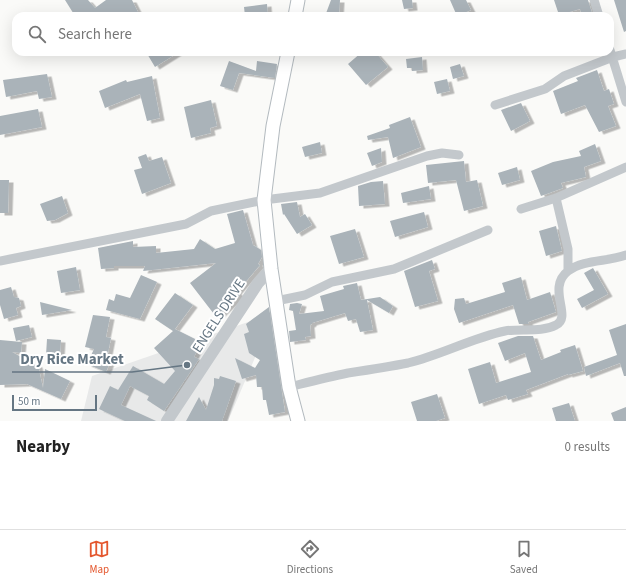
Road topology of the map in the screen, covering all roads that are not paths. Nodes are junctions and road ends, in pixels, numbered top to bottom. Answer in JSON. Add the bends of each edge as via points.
{"nodes":[{"id":1,"x":298,"y":0,"type":"edge"},
{"id":2,"x":594,"y":0,"type":"edge"},
{"id":3,"x":296,"y":12,"type":"edge"},
{"id":4,"x":598,"y":12,"type":"edge"},
{"id":5,"x":614,"y":53,"type":"edge"},
{"id":6,"x":626,"y":54,"type":"edge"},
{"id":7,"x":287,"y":56,"type":"edge"},
{"id":8,"x":605,"y":56,"type":"edge"},
{"id":9,"x":612,"y":56,"type":"edge"},
{"id":10,"x":626,"y":102,"type":"edge"},
{"id":11,"x":495,"y":105,"type":"dead end"},
{"id":12,"x":459,"y":156,"type":"dead end"},
{"id":13,"x":626,"y":167,"type":"edge"},
{"id":14,"x":556,"y":198,"type":"junction"},
{"id":15,"x":264,"y":200,"type":"junction"},
{"id":16,"x":520,"y":209,"type":"dead end"},
{"id":17,"x":488,"y":230,"type":"dead end"},
{"id":18,"x":626,"y":255,"type":"edge"},
{"id":19,"x":0,"y":261,"type":"edge"},
{"id":20,"x":271,"y":269,"type":"junction"},
{"id":21,"x":568,"y":271,"type":"junction"},
{"id":22,"x":276,"y":301,"type":"junction"},
{"id":23,"x":289,"y":386,"type":"junction"},
{"id":24,"x":168,"y":421,"type":"edge"},
{"id":25,"x":298,"y":421,"type":"edge"}],
"edges":[{"from":1,"to":3,"type":"main road"},
{"from":2,"to":4,"type":"street"},
{"from":5,"to":6,"type":"street"},
{"from":7,"to":15,"type":"main road","via":[[273,126]]},
{"from":8,"to":11,"type":"street","via":[[564,76],[545,89]]},
{"from":9,"to":10,"type":"street"},
{"from":12,"to":15,"type":"street","via":[[442,153],[427,156],[320,193]]},
{"from":13,"to":14,"type":"street"},
{"from":14,"to":16,"type":"street"},
{"from":14,"to":21,"type":"street","via":[[568,249]]},
{"from":15,"to":19,"type":"street","via":[[211,211],[186,224]]},
{"from":15,"to":20,"type":"main road"},
{"from":17,"to":22,"type":"street","via":[[394,269],[339,280],[305,295]]},
{"from":18,"to":21,"type":"street","via":[[587,263]]},
{"from":20,"to":22,"type":"main road"},
{"from":20,"to":24,"type":"street","name":"ENGELS DRIVE","via":[[258,283]]},
{"from":21,"to":23,"type":"street","via":[[559,283],[558,297],[562,318],[551,328],[506,331],[408,363]]},
{"from":22,"to":23,"type":"main road"},
{"from":23,"to":25,"type":"main road"}]}
